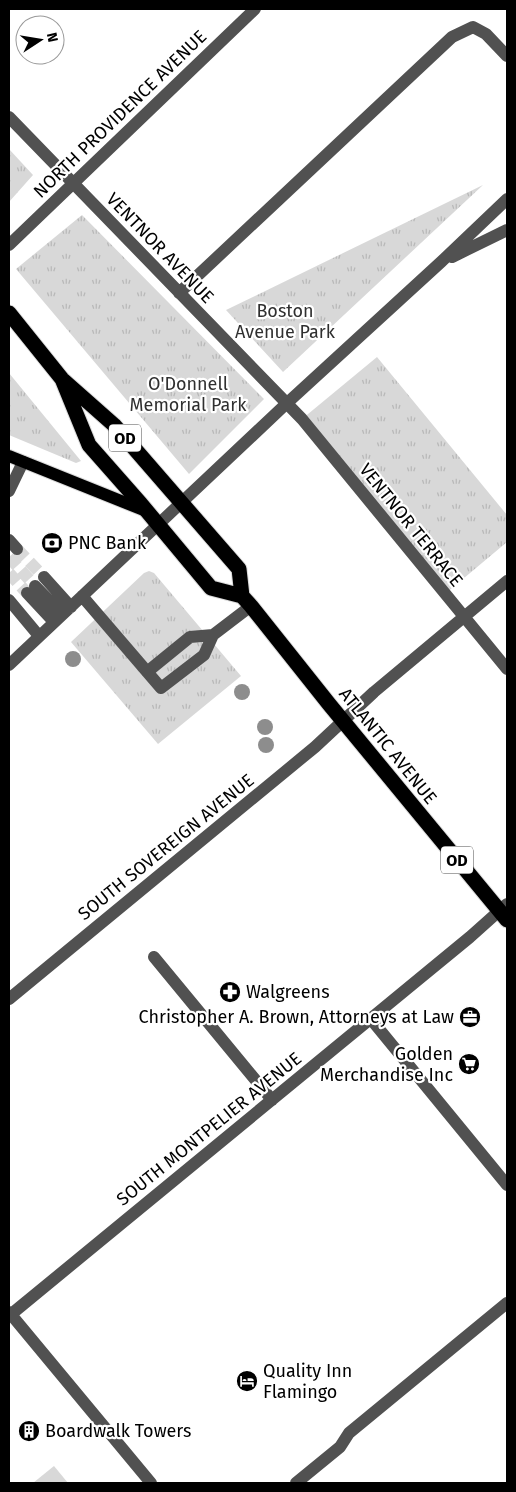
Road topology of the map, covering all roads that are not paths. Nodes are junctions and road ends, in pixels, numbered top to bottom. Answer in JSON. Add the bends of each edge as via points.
{"nodes":[{"id":1,"x":255,"y":9,"type":"edge"},
{"id":2,"x":507,"y":56,"type":"edge"},
{"id":3,"x":9,"y":117,"type":"edge"},
{"id":4,"x":74,"y":184,"type":"junction"},
{"id":5,"x":507,"y":199,"type":"edge"},
{"id":6,"x":507,"y":230,"type":"edge"},
{"id":7,"x":9,"y":244,"type":"edge"},
{"id":8,"x":441,"y":262,"type":"junction"},
{"id":9,"x":179,"y":293,"type":"junction"},
{"id":10,"x":9,"y":313,"type":"edge"},
{"id":11,"x":62,"y":379,"type":"junction"},
{"id":12,"x":286,"y":404,"type":"junction"},
{"id":13,"x":9,"y":456,"type":"edge"},
{"id":14,"x":22,"y":462,"type":"junction"},
{"id":15,"x":9,"y":490,"type":"edge"},
{"id":16,"x":177,"y":507,"type":"junction"},
{"id":17,"x":148,"y":512,"type":"junction"},
{"id":18,"x":158,"y":524,"type":"junction"},
{"id":19,"x":507,"y":582,"type":"edge"},
{"id":20,"x":82,"y":596,"type":"junction"},
{"id":21,"x":9,"y":600,"type":"edge"},
{"id":22,"x":246,"y":600,"type":"junction"},
{"id":23,"x":62,"y":614,"type":"junction"},
{"id":24,"x":464,"y":617,"type":"junction"},
{"id":25,"x":39,"y":636,"type":"junction"},
{"id":26,"x":212,"y":636,"type":"junction"},
{"id":27,"x":9,"y":664,"type":"edge"},
{"id":28,"x":507,"y":669,"type":"edge"},
{"id":29,"x":147,"y":672,"type":"junction"},
{"id":30,"x":343,"y":720,"type":"junction"},
{"id":31,"x":505,"y":911,"type":"edge"},
{"id":32,"x":154,"y":957,"type":"dead end"},
{"id":33,"x":9,"y":999,"type":"edge"},
{"id":34,"x":370,"y":1018,"type":"junction"},
{"id":35,"x":272,"y":1100,"type":"junction"},
{"id":36,"x":507,"y":1185,"type":"edge"},
{"id":37,"x":507,"y":1303,"type":"edge"},
{"id":38,"x":9,"y":1314,"type":"edge"},
{"id":39,"x":152,"y":1483,"type":"edge"},
{"id":40,"x":296,"y":1483,"type":"edge"}],
"edges":[{"from":1,"to":4,"type":"street","name":"NORTH PROVIDENCE AVENUE"},
{"from":2,"to":9,"type":"street","via":[[486,34],[474,27],[452,38]]},
{"from":3,"to":4,"type":"street","name":"VENTNOR AVENUE"},
{"from":4,"to":7,"type":"street","name":"NORTH PROVIDENCE AVENUE"},
{"from":4,"to":9,"type":"street","name":"VENTNOR AVENUE"},
{"from":5,"to":8,"type":"street"},
{"from":6,"to":8,"type":"street"},
{"from":8,"to":12,"type":"street"},
{"from":9,"to":12,"type":"street","name":"VENTNOR AVENUE"},
{"from":10,"to":11,"type":"highway","number":"OD"},
{"from":11,"to":16,"type":"highway","number":"OD","via":[[114,425]]},
{"from":11,"to":17,"type":"highway","number":"OD","via":[[89,445]]},
{"from":12,"to":16,"type":"street"},
{"from":12,"to":24,"type":"street","name":"VENTNOR TERRACE","via":[[302,419]]},
{"from":13,"to":14,"type":"main road"},
{"from":14,"to":15,"type":"street"},
{"from":14,"to":17,"type":"main road"},
{"from":16,"to":18,"type":"street"},
{"from":16,"to":22,"type":"highway","number":"OD","via":[[239,569]]},
{"from":17,"to":18,"type":"highway"},
{"from":18,"to":20,"type":"street"},
{"from":18,"to":22,"type":"highway","via":[[211,588]]},
{"from":19,"to":24,"type":"street","name":"SOUTH SOVEREIGN AVENUE"},
{"from":20,"to":23,"type":"street"},
{"from":20,"to":29,"type":"street"},
{"from":21,"to":25,"type":"street"},
{"from":22,"to":26,"type":"street"},
{"from":22,"to":30,"type":"highway","name":"ATLANTIC AVENUE","number":"OD"},
{"from":23,"to":23,"type":"street","via":[[35,585]]},
{"from":23,"to":25,"type":"street"},
{"from":24,"to":28,"type":"street","name":"VENTNOR TERRACE"},
{"from":24,"to":30,"type":"street","name":"SOUTH SOVEREIGN AVENUE"},
{"from":25,"to":27,"type":"street"},
{"from":26,"to":29,"type":"street","via":[[190,637]]},
{"from":26,"to":29,"type":"street","via":[[204,655],[161,688]]},
{"from":30,"to":31,"type":"highway","name":"ATLANTIC AVENUE","number":"OD"},
{"from":30,"to":33,"type":"street","name":"SOUTH SOVEREIGN AVENUE","via":[[315,747]]},
{"from":31,"to":34,"type":"street","name":"SOUTH MONTPELIER AVENUE"},
{"from":32,"to":35,"type":"street"},
{"from":34,"to":35,"type":"street","name":"SOUTH MONTPELIER AVENUE"},
{"from":34,"to":36,"type":"street"},
{"from":35,"to":38,"type":"street","name":"SOUTH MONTPELIER AVENUE"},
{"from":37,"to":40,"type":"street","via":[[349,1432],[340,1447]]},
{"from":38,"to":39,"type":"street"}]}
